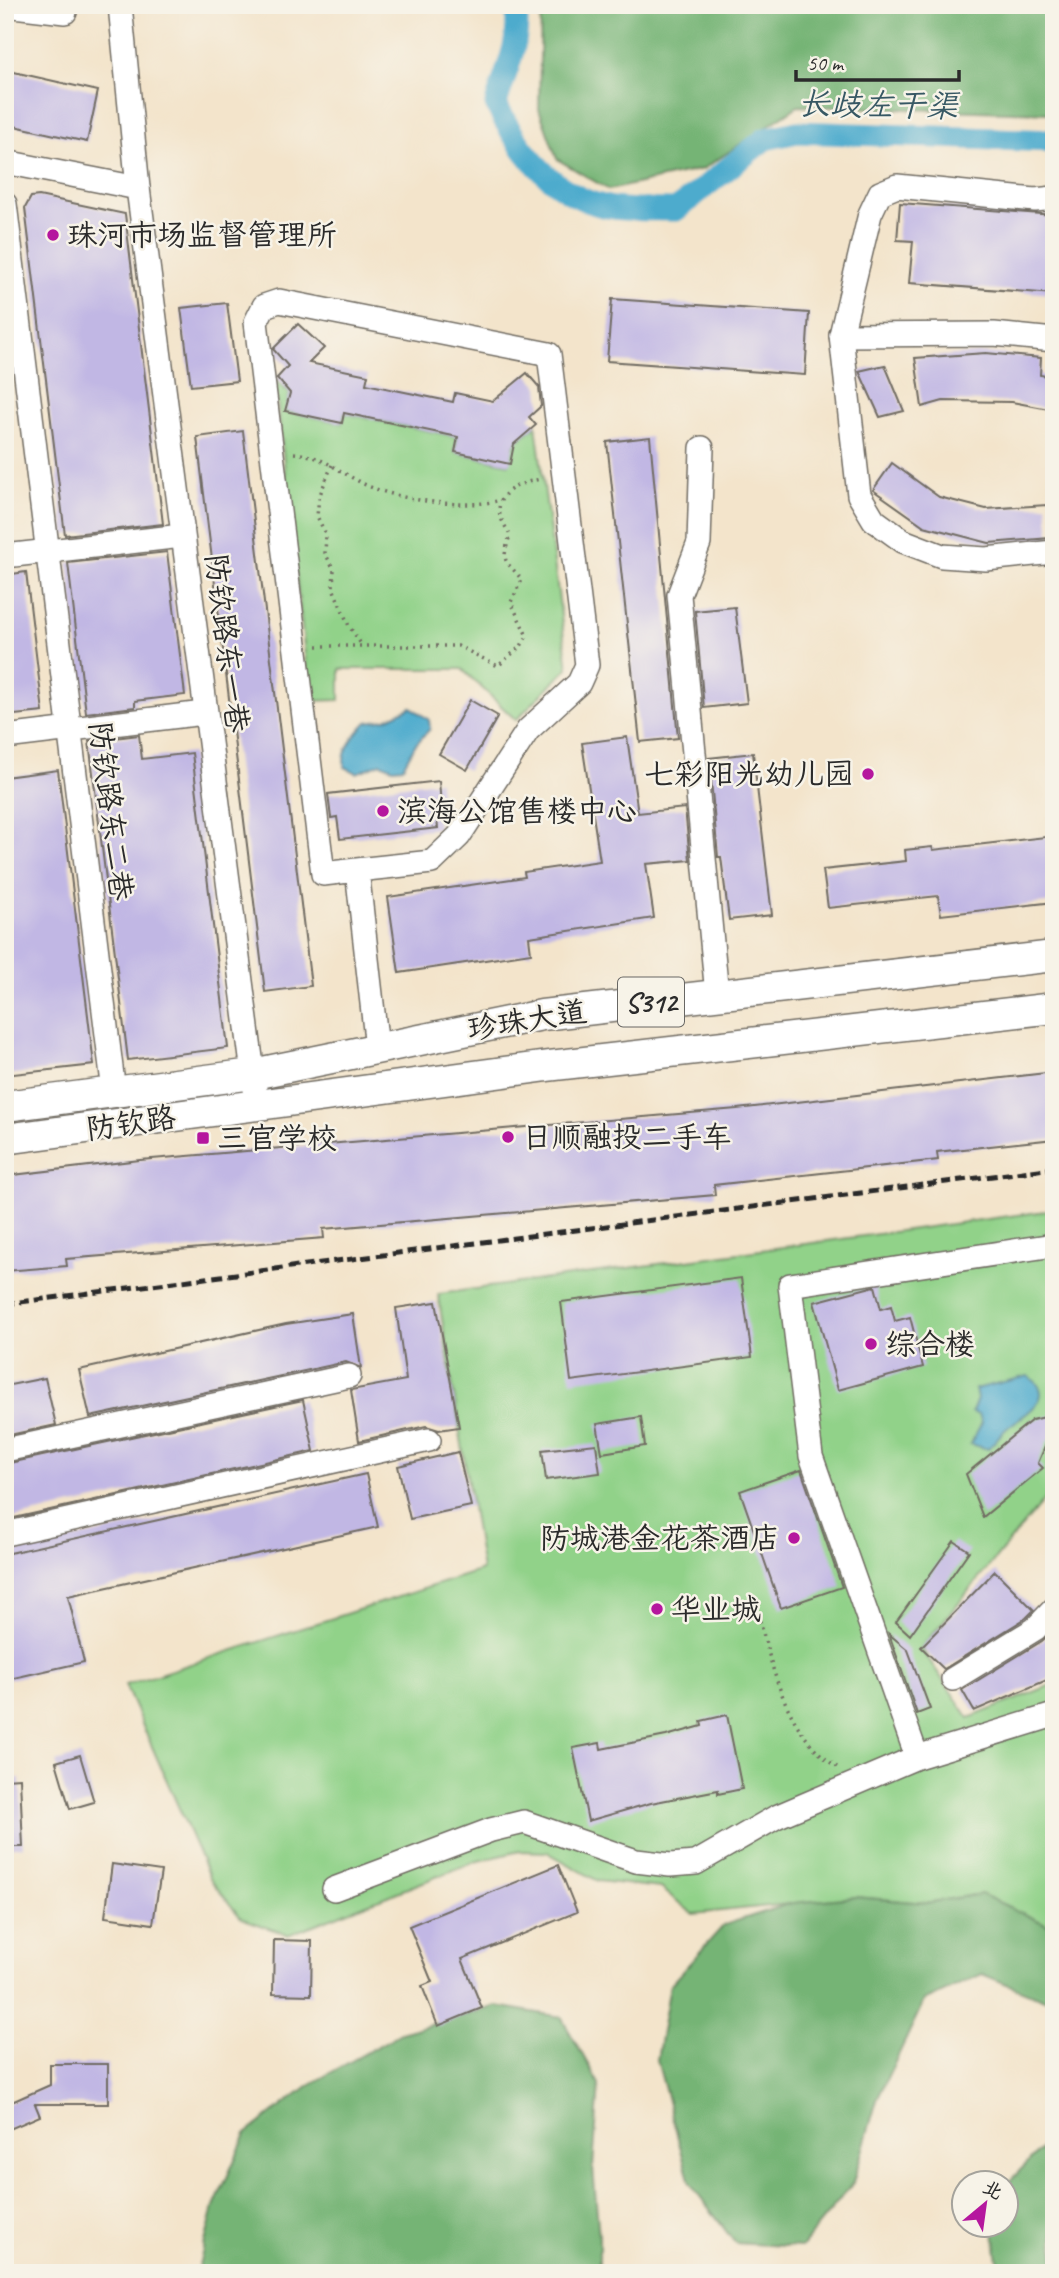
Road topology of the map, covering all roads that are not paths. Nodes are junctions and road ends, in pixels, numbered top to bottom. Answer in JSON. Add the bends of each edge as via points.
{"nodes":[{"id":1,"x":5,"y":5,"type":"edge"},
{"id":2,"x":120,"y":5,"type":"edge"},
{"id":3,"x":65,"y":12,"type":"dead end"},
{"id":4,"x":5,"y":162,"type":"edge"},
{"id":5,"x":138,"y":188,"type":"junction"},
{"id":6,"x":1054,"y":198,"type":"edge"},
{"id":7,"x":5,"y":204,"type":"edge"},
{"id":8,"x":841,"y":335,"type":"junction"},
{"id":9,"x":1054,"y":340,"type":"edge"},
{"id":10,"x":702,"y":448,"type":"dead end"},
{"id":11,"x":182,"y":536,"type":"junction"},
{"id":12,"x":48,"y":551,"type":"junction"},
{"id":13,"x":1054,"y":552,"type":"edge"},
{"id":14,"x":5,"y":556,"type":"edge"},
{"id":15,"x":204,"y":713,"type":"junction"},
{"id":16,"x":69,"y":729,"type":"junction"},
{"id":17,"x":5,"y":737,"type":"edge"},
{"id":18,"x":357,"y":870,"type":"junction"},
{"id":19,"x":1054,"y":956,"type":"edge"},
{"id":20,"x":717,"y":995,"type":"junction"},
{"id":21,"x":1054,"y":1008,"type":"edge"},
{"id":22,"x":377,"y":1048,"type":"junction"},
{"id":23,"x":253,"y":1074,"type":"junction"},
{"id":24,"x":114,"y":1092,"type":"junction"},
{"id":25,"x":5,"y":1106,"type":"edge"},
{"id":26,"x":257,"y":1106,"type":"junction"},
{"id":27,"x":5,"y":1139,"type":"edge"},
{"id":28,"x":1054,"y":1245,"type":"edge"},
{"id":29,"x":349,"y":1376,"type":"dead end"},
{"id":30,"x":429,"y":1440,"type":"dead end"},
{"id":31,"x":5,"y":1450,"type":"edge"},
{"id":32,"x":5,"y":1534,"type":"edge"},
{"id":33,"x":1054,"y":1609,"type":"edge"},
{"id":34,"x":953,"y":1679,"type":"dead end"},
{"id":35,"x":1054,"y":1715,"type":"edge"},
{"id":36,"x":917,"y":1757,"type":"junction"},
{"id":37,"x":334,"y":1889,"type":"dead end"}],
"edges":[{"from":1,"to":3,"type":"street"},
{"from":2,"to":5,"type":"street","name":"防钦路东一巷"},
{"from":4,"to":5,"type":"street"},
{"from":5,"to":11,"type":"street","name":"防钦路东一巷"},
{"from":6,"to":8,"type":"street","via":[[897,186],[880,193],[870,214]]},
{"from":7,"to":12,"type":"street","name":"防钦路东二巷"},
{"from":8,"to":9,"type":"street","via":[[994,334]]},
{"from":8,"to":13,"type":"street","via":[[859,495],[874,520],[903,541],[942,556],[986,559]]},
{"from":10,"to":20,"type":"street","via":[[699,543],[678,595]]},
{"from":11,"to":12,"type":"street"},
{"from":11,"to":15,"type":"street","name":"防钦路东一巷"},
{"from":12,"to":14,"type":"street"},
{"from":12,"to":16,"type":"street","name":"防钦路东二巷"},
{"from":15,"to":16,"type":"street"},
{"from":15,"to":23,"type":"street","name":"防钦路东一巷"},
{"from":16,"to":17,"type":"street"},
{"from":16,"to":24,"type":"street","name":"防钦路东二巷"},
{"from":18,"to":18,"type":"street","via":[[432,862],[445,851],[528,730],[579,683],[587,665],[549,354],[279,301],[264,306],[256,322],[323,874]]},
{"from":18,"to":22,"type":"street"},
{"from":19,"to":20,"type":"main road","name":"珍珠大道","number":"S312"},
{"from":20,"to":22,"type":"main road","name":"珍珠大道","number":"S312","via":[[542,1015]]},
{"from":21,"to":26,"type":"main road","name":"珍珠大道","number":"S312","via":[[548,1066]]},
{"from":22,"to":23,"type":"main road","name":"珍珠大道","number":"S312"},
{"from":23,"to":24,"type":"main road","name":"防钦路","number":"S312"},
{"from":23,"to":26,"type":"street","name":"防钦路东一巷"},
{"from":24,"to":25,"type":"main road","name":"防钦路","number":"S312"},
{"from":26,"to":27,"type":"main road","name":"防钦路","number":"S312"},
{"from":28,"to":36,"type":"street","via":[[790,1286],[811,1456]]},
{"from":29,"to":31,"type":"street"},
{"from":30,"to":32,"type":"street"},
{"from":33,"to":34,"type":"street","via":[[1035,1629]]},
{"from":35,"to":36,"type":"street"},
{"from":36,"to":37,"type":"street","via":[[775,1817],[696,1863],[636,1861],[524,1822]]}]}
